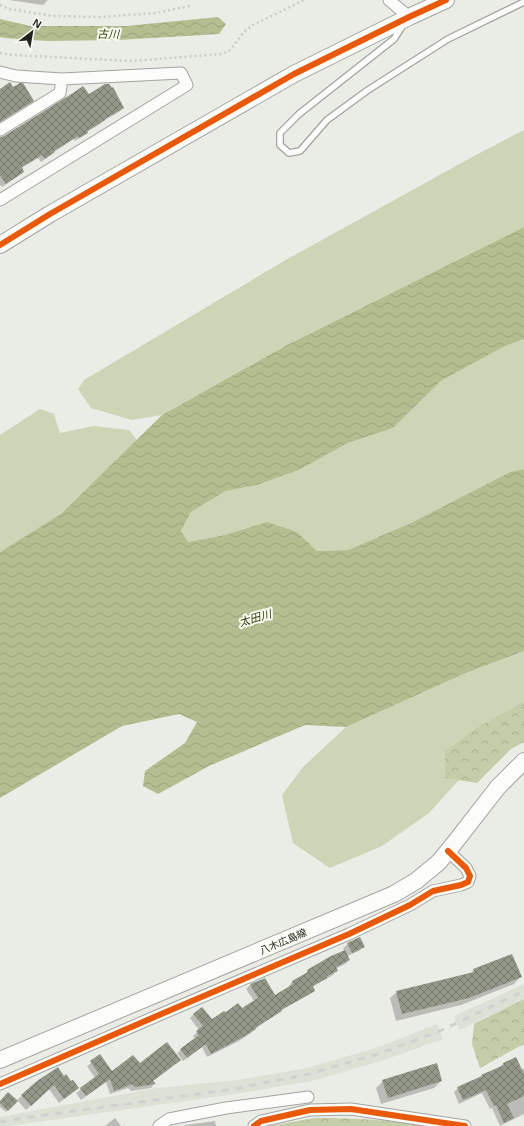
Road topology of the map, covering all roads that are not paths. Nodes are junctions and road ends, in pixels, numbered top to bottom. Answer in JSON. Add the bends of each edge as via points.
{"nodes":[{"id":1,"x":389,"y":0,"type":"edge"},
{"id":2,"x":446,"y":0,"type":"edge"},
{"id":3,"x":524,"y":2,"type":"edge"},
{"id":4,"x":409,"y":17,"type":"junction"},
{"id":5,"x":0,"y":72,"type":"edge"},
{"id":6,"x":62,"y":79,"type":"junction"},
{"id":7,"x":0,"y":130,"type":"edge"},
{"id":8,"x":0,"y":200,"type":"edge"},
{"id":9,"x":0,"y":245,"type":"edge"},
{"id":10,"x":524,"y":761,"type":"edge"},
{"id":11,"x":448,"y":851,"type":"junction"},
{"id":12,"x":0,"y":1060,"type":"edge"},
{"id":13,"x":0,"y":1084,"type":"edge"},
{"id":14,"x":308,"y":1097,"type":"dead end"},
{"id":15,"x":159,"y":1126,"type":"edge"},
{"id":16,"x":254,"y":1126,"type":"edge"},
{"id":17,"x":465,"y":1126,"type":"edge"}],
"edges":[{"from":1,"to":4,"type":"street"},
{"from":2,"to":4,"type":"main road"},
{"from":3,"to":4,"type":"lane","via":[[448,39],[368,90],[327,120],[300,151],[289,153],[280,145],[280,133],[299,114],[394,39]]},
{"from":4,"to":9,"type":"main road","via":[[294,74]]},
{"from":5,"to":6,"type":"street","via":[[16,76]]},
{"from":6,"to":7,"type":"street","via":[[60,93]]},
{"from":6,"to":8,"type":"street","via":[[181,73],[187,85]]},
{"from":10,"to":11,"type":"main road","name":"八木広島線","via":[[498,787]]},
{"from":11,"to":12,"type":"main road","name":"八木広島線","via":[[416,881],[394,894]]},
{"from":11,"to":13,"type":"street","via":[[466,868],[470,876],[468,882],[433,891],[349,934]]},
{"from":14,"to":15,"type":"street","via":[[169,1119]]},
{"from":16,"to":17,"type":"street","via":[[261,1121],[310,1110],[351,1109]]}]}
